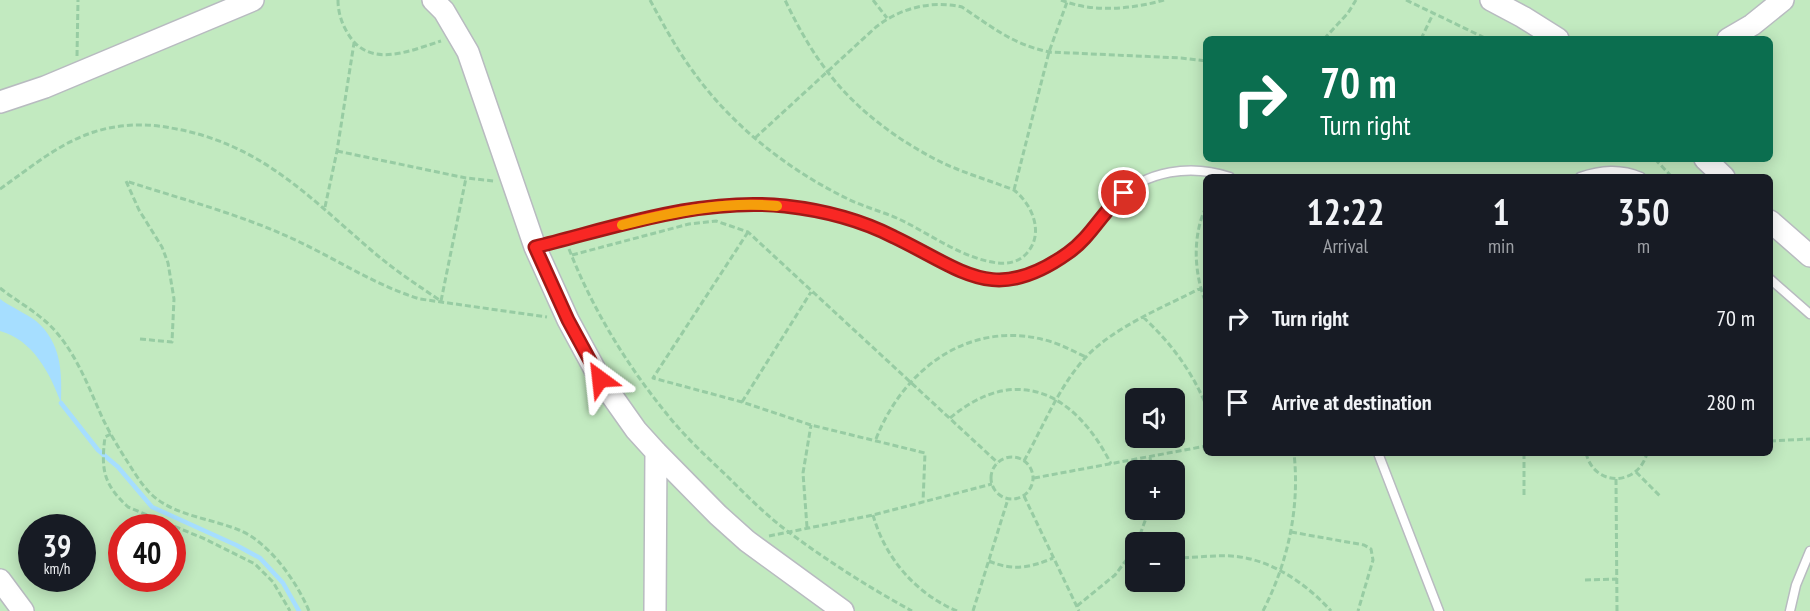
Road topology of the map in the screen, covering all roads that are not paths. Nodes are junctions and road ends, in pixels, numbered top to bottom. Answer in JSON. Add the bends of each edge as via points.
{"nodes":[{"id":1,"x":253,"y":0,"type":"edge"},
{"id":2,"x":433,"y":0,"type":"edge"},
{"id":3,"x":1491,"y":0,"type":"edge"},
{"id":4,"x":1783,"y":0,"type":"edge"},
{"id":5,"x":1553,"y":36,"type":"edge"},
{"id":6,"x":1733,"y":36,"type":"edge"},
{"id":7,"x":0,"y":102,"type":"edge"},
{"id":8,"x":1708,"y":162,"type":"edge"},
{"id":9,"x":1219,"y":174,"type":"edge"},
{"id":10,"x":1591,"y":174,"type":"edge"},
{"id":11,"x":1630,"y":174,"type":"edge"},
{"id":12,"x":1721,"y":174,"type":"edge"},
{"id":13,"x":1773,"y":224,"type":"edge"},
{"id":14,"x":535,"y":247,"type":"junction"},
{"id":15,"x":1810,"y":256,"type":"edge"},
{"id":16,"x":1773,"y":282,"type":"edge"},
{"id":17,"x":1810,"y":314,"type":"edge"},
{"id":18,"x":656,"y":452,"type":"junction"},
{"id":19,"x":1379,"y":456,"type":"edge"},
{"id":20,"x":1810,"y":551,"type":"edge"},
{"id":21,"x":0,"y":580,"type":"edge"},
{"id":22,"x":23,"y":611,"type":"edge"},
{"id":23,"x":655,"y":611,"type":"edge"},
{"id":24,"x":843,"y":611,"type":"edge"},
{"id":25,"x":1439,"y":611,"type":"edge"},
{"id":26,"x":1790,"y":611,"type":"edge"}],
"edges":[{"from":1,"to":7,"type":"street"},
{"from":2,"to":14,"type":"street","via":[[468,52]]},
{"from":3,"to":5,"type":"street"},
{"from":4,"to":6,"type":"street"},
{"from":8,"to":12,"type":"street"},
{"from":9,"to":14,"type":"lane","via":[[1195,170],[1164,173],[1143,182],[1114,201],[1071,251],[1029,275],[1006,280],[972,276],[875,229],[838,216],[787,206],[737,205],[675,213]]},
{"from":10,"to":11,"type":"lane","via":[[1615,170]]},
{"from":13,"to":15,"type":"street"},
{"from":14,"to":18,"type":"street","via":[[600,379]]},
{"from":16,"to":17,"type":"lane"},
{"from":18,"to":23,"type":"street"},
{"from":18,"to":24,"type":"street","via":[[747,541]]},
{"from":19,"to":25,"type":"lane"},
{"from":20,"to":26,"type":"lane"},
{"from":21,"to":22,"type":"street"}]}
